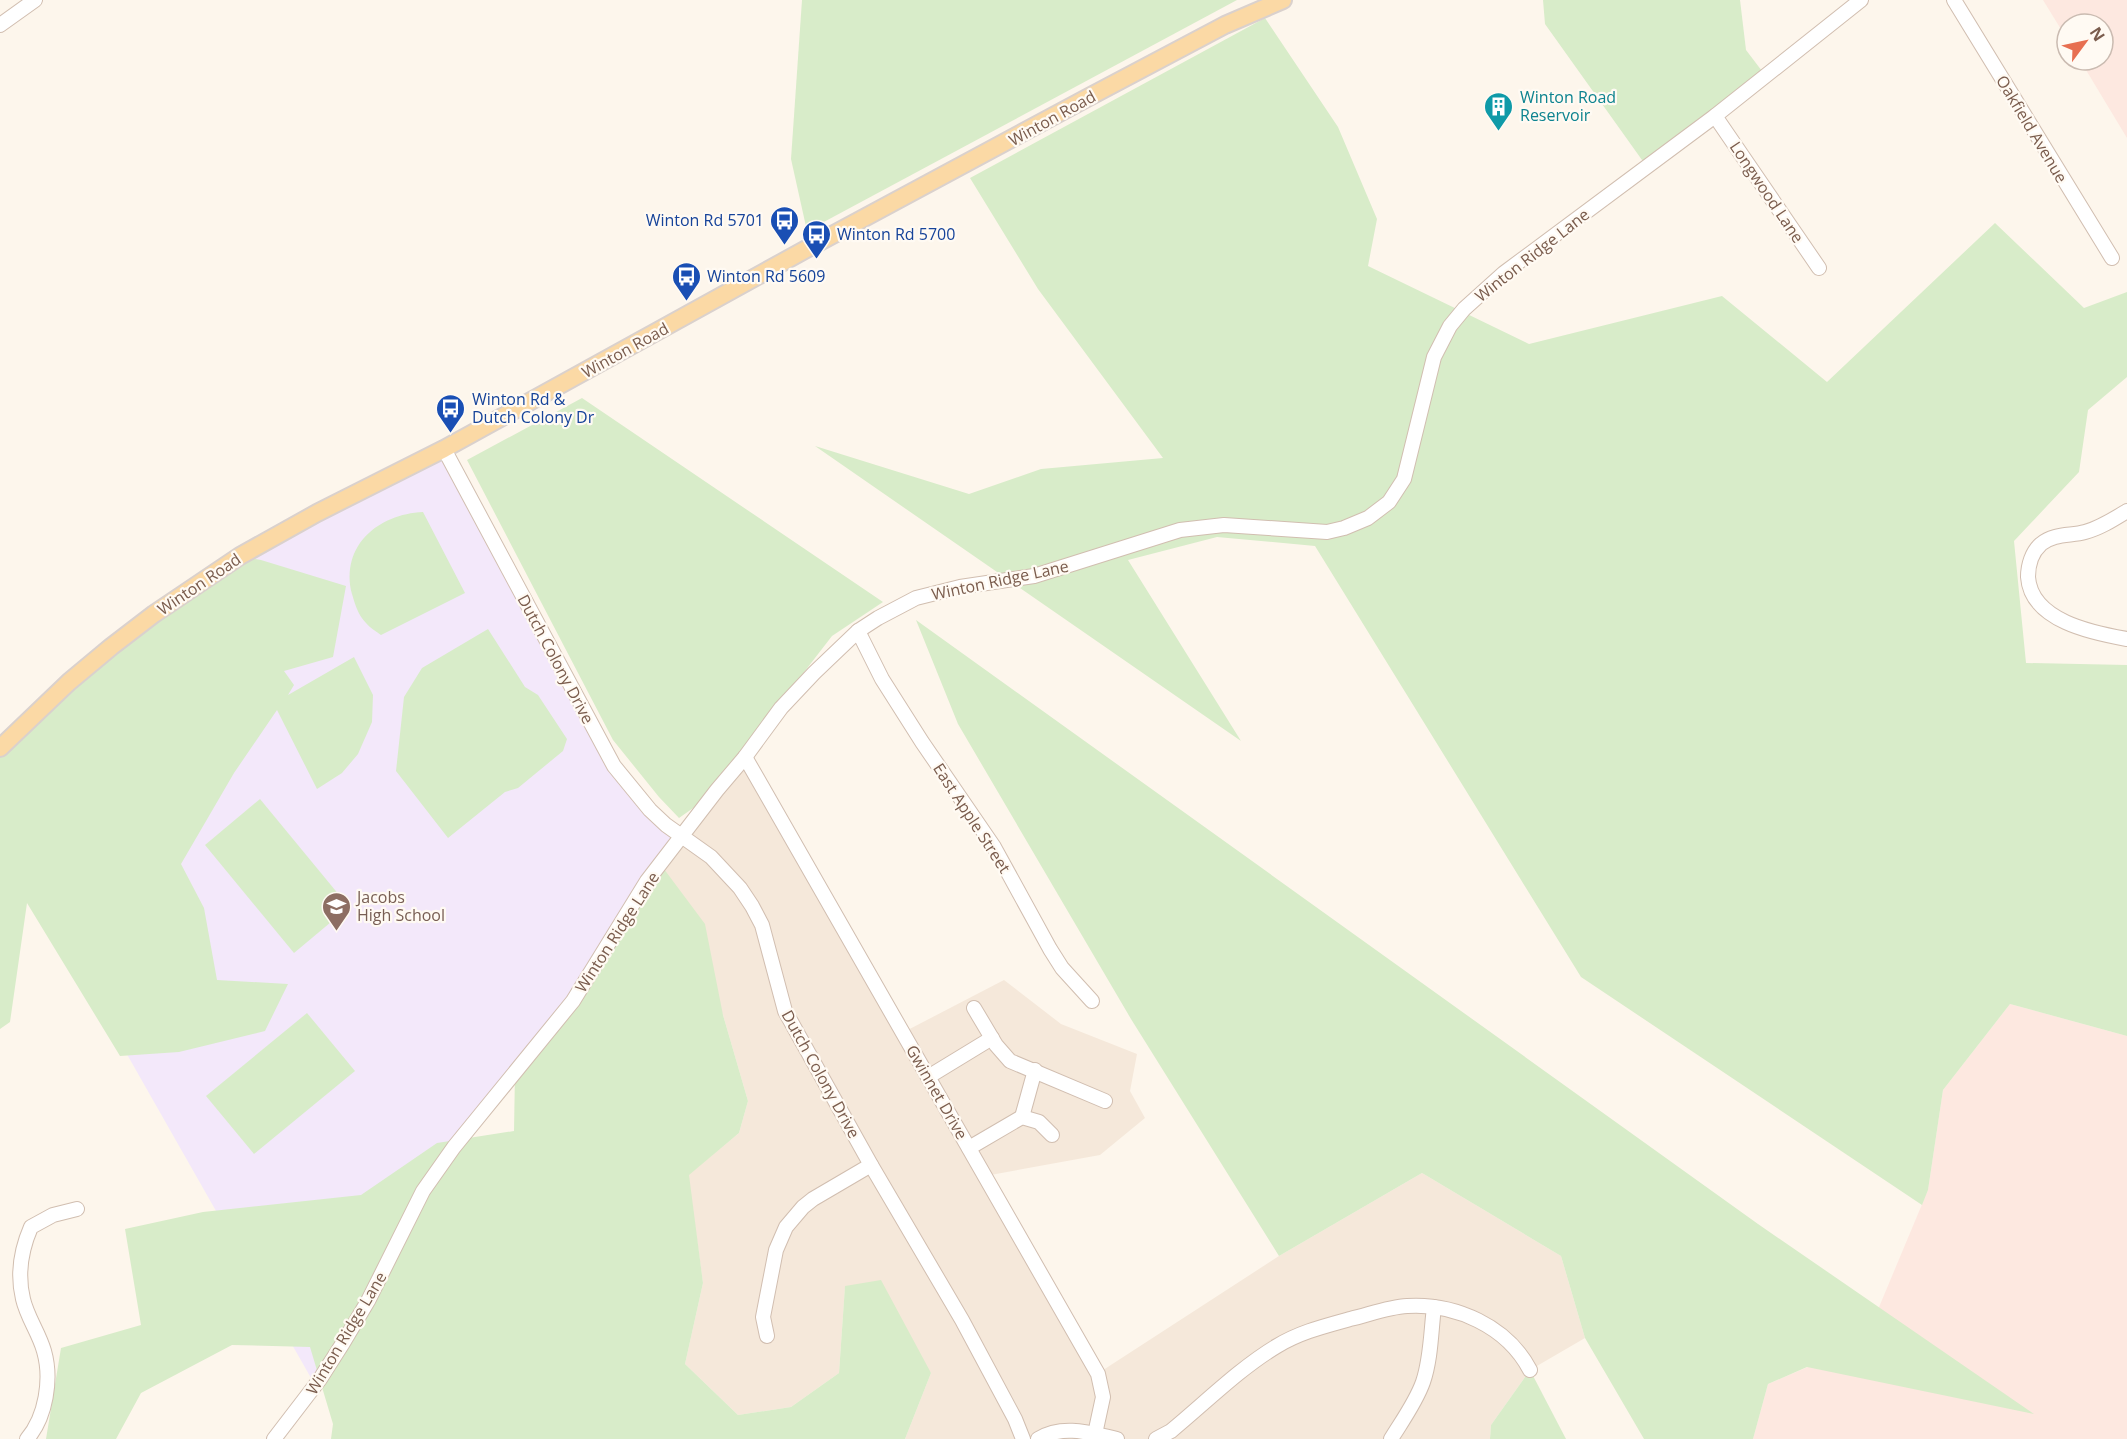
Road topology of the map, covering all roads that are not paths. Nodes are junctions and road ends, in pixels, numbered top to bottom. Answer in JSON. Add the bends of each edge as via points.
{"nodes":[{"id":1,"x":35,"y":0,"type":"edge"},
{"id":2,"x":1282,"y":0,"type":"edge"},
{"id":3,"x":1861,"y":0,"type":"edge"},
{"id":4,"x":1954,"y":0,"type":"edge"},
{"id":5,"x":0,"y":25,"type":"edge"},
{"id":6,"x":1715,"y":116,"type":"junction"},
{"id":7,"x":2112,"y":258,"type":"dead end"},
{"id":8,"x":1819,"y":268,"type":"dead end"},
{"id":9,"x":444,"y":449,"type":"junction"},
{"id":10,"x":2127,"y":512,"type":"edge"},
{"id":11,"x":858,"y":631,"type":"junction"},
{"id":12,"x":2127,"y":639,"type":"edge"},
{"id":13,"x":0,"y":748,"type":"edge"},
{"id":14,"x":745,"y":757,"type":"junction"},
{"id":15,"x":683,"y":837,"type":"junction"},
{"id":16,"x":1092,"y":1001,"type":"dead end"},
{"id":17,"x":974,"y":1008,"type":"dead end"},
{"id":18,"x":992,"y":1038,"type":"junction"},
{"id":19,"x":1035,"y":1070,"type":"junction"},
{"id":20,"x":928,"y":1077,"type":"junction"},
{"id":21,"x":1105,"y":1101,"type":"dead end"},
{"id":22,"x":1022,"y":1117,"type":"junction"},
{"id":23,"x":1052,"y":1135,"type":"dead end"},
{"id":24,"x":969,"y":1148,"type":"junction"},
{"id":25,"x":871,"y":1165,"type":"junction"},
{"id":26,"x":77,"y":1209,"type":"dead end"},
{"id":27,"x":1434,"y":1307,"type":"junction"},
{"id":28,"x":767,"y":1336,"type":"dead end"},
{"id":29,"x":1530,"y":1370,"type":"dead end"},
{"id":30,"x":1095,"y":1434,"type":"junction"},
{"id":31,"x":27,"y":1439,"type":"edge"},
{"id":32,"x":274,"y":1439,"type":"edge"},
{"id":33,"x":1023,"y":1439,"type":"edge"},
{"id":34,"x":1038,"y":1439,"type":"edge"},
{"id":35,"x":1117,"y":1439,"type":"edge"},
{"id":36,"x":1156,"y":1439,"type":"edge"},
{"id":37,"x":1391,"y":1439,"type":"edge"}],
"edges":[{"from":1,"to":5,"type":"street"},
{"from":2,"to":9,"type":"main road","name":"Winton Road","via":[[1225,25],[1087,98]]},
{"from":3,"to":6,"type":"street","name":"Winton Ridge Lane"},
{"from":4,"to":7,"type":"street","name":"Oakfield Avenue"},
{"from":6,"to":8,"type":"street","name":"Longwood Lane"},
{"from":6,"to":11,"type":"street","name":"Winton Ridge Lane","via":[[1504,273],[1464,309],[1434,357],[1404,479],[1389,502],[1368,518],[1327,532],[1224,525],[1180,531],[1034,576],[916,598]]},
{"from":9,"to":13,"type":"main road","name":"Winton Road","via":[[287,529],[194,585],[69,682]]},
{"from":9,"to":15,"type":"street","name":"Dutch Colony Drive","via":[[614,766],[650,810]]},
{"from":10,"to":12,"type":"street","via":[[2096,529],[2065,534],[2041,544],[2028,567],[2029,585],[2044,610],[2084,630]]},
{"from":11,"to":14,"type":"street","name":"Winton Ridge Lane","via":[[782,708]]},
{"from":11,"to":16,"type":"street","name":"East Apple Street","via":[[882,679],[994,847],[1062,968]]},
{"from":14,"to":15,"type":"street","name":"Winton Ridge Lane"},
{"from":14,"to":20,"type":"street","name":"Gwinnet Drive"},
{"from":15,"to":25,"type":"street","name":"Dutch Colony Drive","via":[[726,872],[752,906],[762,925],[785,1011]]},
{"from":15,"to":32,"type":"street","name":"Winton Ridge Lane","via":[[647,882],[573,1001],[423,1191],[368,1301],[320,1379]]},
{"from":17,"to":18,"type":"street"},
{"from":18,"to":19,"type":"street","via":[[1010,1061]]},
{"from":18,"to":20,"type":"street"},
{"from":19,"to":21,"type":"street"},
{"from":19,"to":22,"type":"street"},
{"from":20,"to":24,"type":"street","name":"Gwinnet Drive"},
{"from":22,"to":23,"type":"street","via":[[1039,1122]]},
{"from":22,"to":24,"type":"street"},
{"from":24,"to":30,"type":"street","name":"Gwinnet Drive","via":[[1101,1381],[1103,1397]]},
{"from":25,"to":28,"type":"street","via":[[813,1199],[786,1227],[776,1250],[763,1317]]},
{"from":25,"to":33,"type":"street","name":"Dutch Colony Drive","via":[[962,1320]]},
{"from":26,"to":31,"type":"street","via":[[53,1215],[31,1227],[21,1254],[23,1301],[44,1350],[47,1376],[42,1411]]},
{"from":27,"to":29,"type":"street","via":[[1467,1315],[1490,1327],[1519,1352]]},
{"from":27,"to":36,"type":"street","via":[[1395,1308],[1296,1336],[1258,1359]]},
{"from":27,"to":37,"type":"street","via":[[1423,1383]]},
{"from":30,"to":34,"type":"street","via":[[1062,1430]]},
{"from":30,"to":35,"type":"street"}]}
